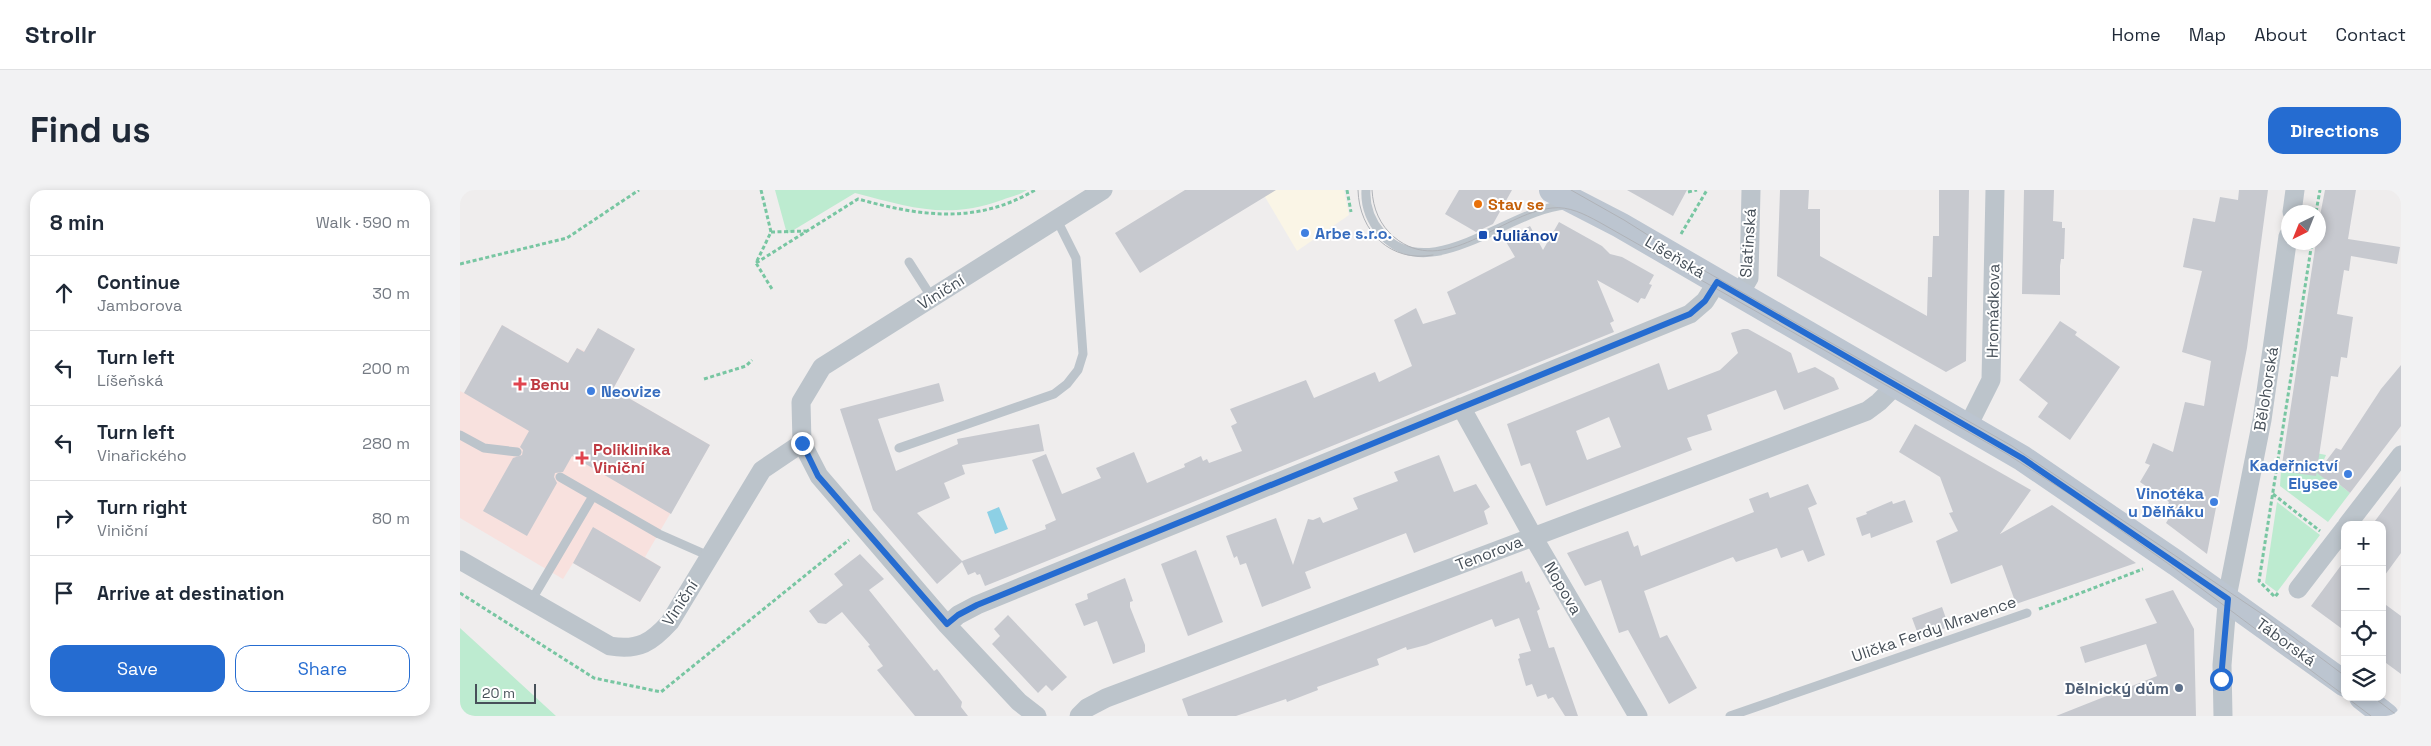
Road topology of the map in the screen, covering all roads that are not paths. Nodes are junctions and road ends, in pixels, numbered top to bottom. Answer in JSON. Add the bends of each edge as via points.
{"nodes":[{"id":1,"x":1103,"y":190,"type":"edge"},
{"id":2,"x":1366,"y":190,"type":"edge"},
{"id":3,"x":1552,"y":190,"type":"edge"},
{"id":4,"x":1751,"y":190,"type":"edge"},
{"id":5,"x":1995,"y":190,"type":"edge"},
{"id":6,"x":2295,"y":190,"type":"edge"},
{"id":7,"x":1581,"y":205,"type":"junction"},
{"id":8,"x":2293,"y":205,"type":"edge"},
{"id":9,"x":1057,"y":220,"type":"junction"},
{"id":10,"x":2286,"y":250,"type":"edge"},
{"id":11,"x":909,"y":262,"type":"dead end"},
{"id":12,"x":1728,"y":289,"type":"junction"},
{"id":13,"x":932,"y":298,"type":"junction"},
{"id":14,"x":1896,"y":385,"type":"junction"},
{"id":15,"x":1461,"y":407,"type":"junction"},
{"id":16,"x":1968,"y":426,"type":"junction"},
{"id":17,"x":460,"y":435,"type":"edge"},
{"id":18,"x":802,"y":443,"type":"junction"},
{"id":19,"x":899,"y":448,"type":"dead end"},
{"id":20,"x":517,"y":452,"type":"dead end"},
{"id":21,"x":2401,"y":454,"type":"edge"},
{"id":22,"x":560,"y":477,"type":"dead end"},
{"id":23,"x":593,"y":496,"type":"junction"},
{"id":24,"x":2350,"y":521,"type":"edge"},
{"id":25,"x":2341,"y":533,"type":"edge"},
{"id":26,"x":1532,"y":536,"type":"junction"},
{"id":27,"x":709,"y":556,"type":"junction"},
{"id":28,"x":460,"y":560,"type":"edge"},
{"id":29,"x":2298,"y":589,"type":"dead end"},
{"id":30,"x":2228,"y":599,"type":"junction"},
{"id":31,"x":531,"y":601,"type":"junction"},
{"id":32,"x":2027,"y":613,"type":"road end"},
{"id":33,"x":947,"y":624,"type":"junction"},
{"id":34,"x":2341,"y":681,"type":"edge"},
{"id":35,"x":2367,"y":701,"type":"edge"},
{"id":36,"x":1037,"y":716,"type":"edge"},
{"id":37,"x":1078,"y":716,"type":"edge"},
{"id":38,"x":1638,"y":716,"type":"edge"},
{"id":39,"x":1730,"y":716,"type":"edge"},
{"id":40,"x":2223,"y":716,"type":"edge"},
{"id":41,"x":2386,"y":716,"type":"edge"}],
"edges":[{"from":1,"to":9,"type":"street","name":"Viniční"},
{"from":2,"to":7,"type":"lane","via":[[1369,213],[1384,237],[1398,247],[1420,253],[1441,252],[1553,206]]},
{"from":3,"to":7,"type":"street","name":"Líšeňská"},
{"from":4,"to":12,"type":"street","name":"Slatinská","via":[[1749,278]]},
{"from":5,"to":16,"type":"street","name":"Hromádkova","via":[[1991,380]]},
{"from":6,"to":8,"type":"street"},
{"from":7,"to":12,"type":"street","name":"Líšeňská"},
{"from":9,"to":13,"type":"street","name":"Viniční"},
{"from":9,"to":19,"type":"lane","via":[[1076,258],[1083,354],[1078,370],[1054,394]]},
{"from":10,"to":30,"type":"street","name":"Bělohorská","via":[[2262,420]]},
{"from":11,"to":13,"type":"lane"},
{"from":12,"to":14,"type":"street","name":"Líšeňská"},
{"from":12,"to":15,"type":"street","name":"Slatinská","via":[[1705,301],[1690,314]]},
{"from":13,"to":18,"type":"street","name":"Viniční","via":[[822,367],[801,402]]},
{"from":14,"to":16,"type":"street","name":"Líšeňská"},
{"from":14,"to":26,"type":"street","name":"Tenorova","via":[[1867,411]]},
{"from":15,"to":26,"type":"street","name":"Nopova"},
{"from":15,"to":33,"type":"street","name":"Slatinská","via":[[977,605]]},
{"from":16,"to":30,"type":"street","name":"Líšeňská","via":[[2075,492]]},
{"from":17,"to":20,"type":"lane","via":[[484,448]]},
{"from":18,"to":27,"type":"street","name":"Viniční","via":[[762,470]]},
{"from":18,"to":33,"type":"street","name":"Viniční","via":[[818,476]]},
{"from":21,"to":24,"type":"street"},
{"from":22,"to":23,"type":"lane"},
{"from":23,"to":27,"type":"lane","via":[[658,534]]},
{"from":23,"to":31,"type":"lane"},
{"from":25,"to":29,"type":"street"},
{"from":26,"to":37,"type":"street","name":"Tenorova","via":[[1106,698]]},
{"from":26,"to":38,"type":"street","name":"Nopova"},
{"from":27,"to":31,"type":"street","name":"Viniční","via":[[670,622],[654,640],[637,646],[610,646]]},
{"from":28,"to":31,"type":"street","name":"Viniční"},
{"from":30,"to":34,"type":"street","name":"Táborská"},
{"from":30,"to":40,"type":"street","name":"Bělohorská","via":[[2222,664]]},
{"from":32,"to":39,"type":"lane","name":"Ulička Ferdy Mravence"},
{"from":33,"to":36,"type":"street","name":"Viniční","via":[[1019,702]]},
{"from":35,"to":41,"type":"street"}]}
